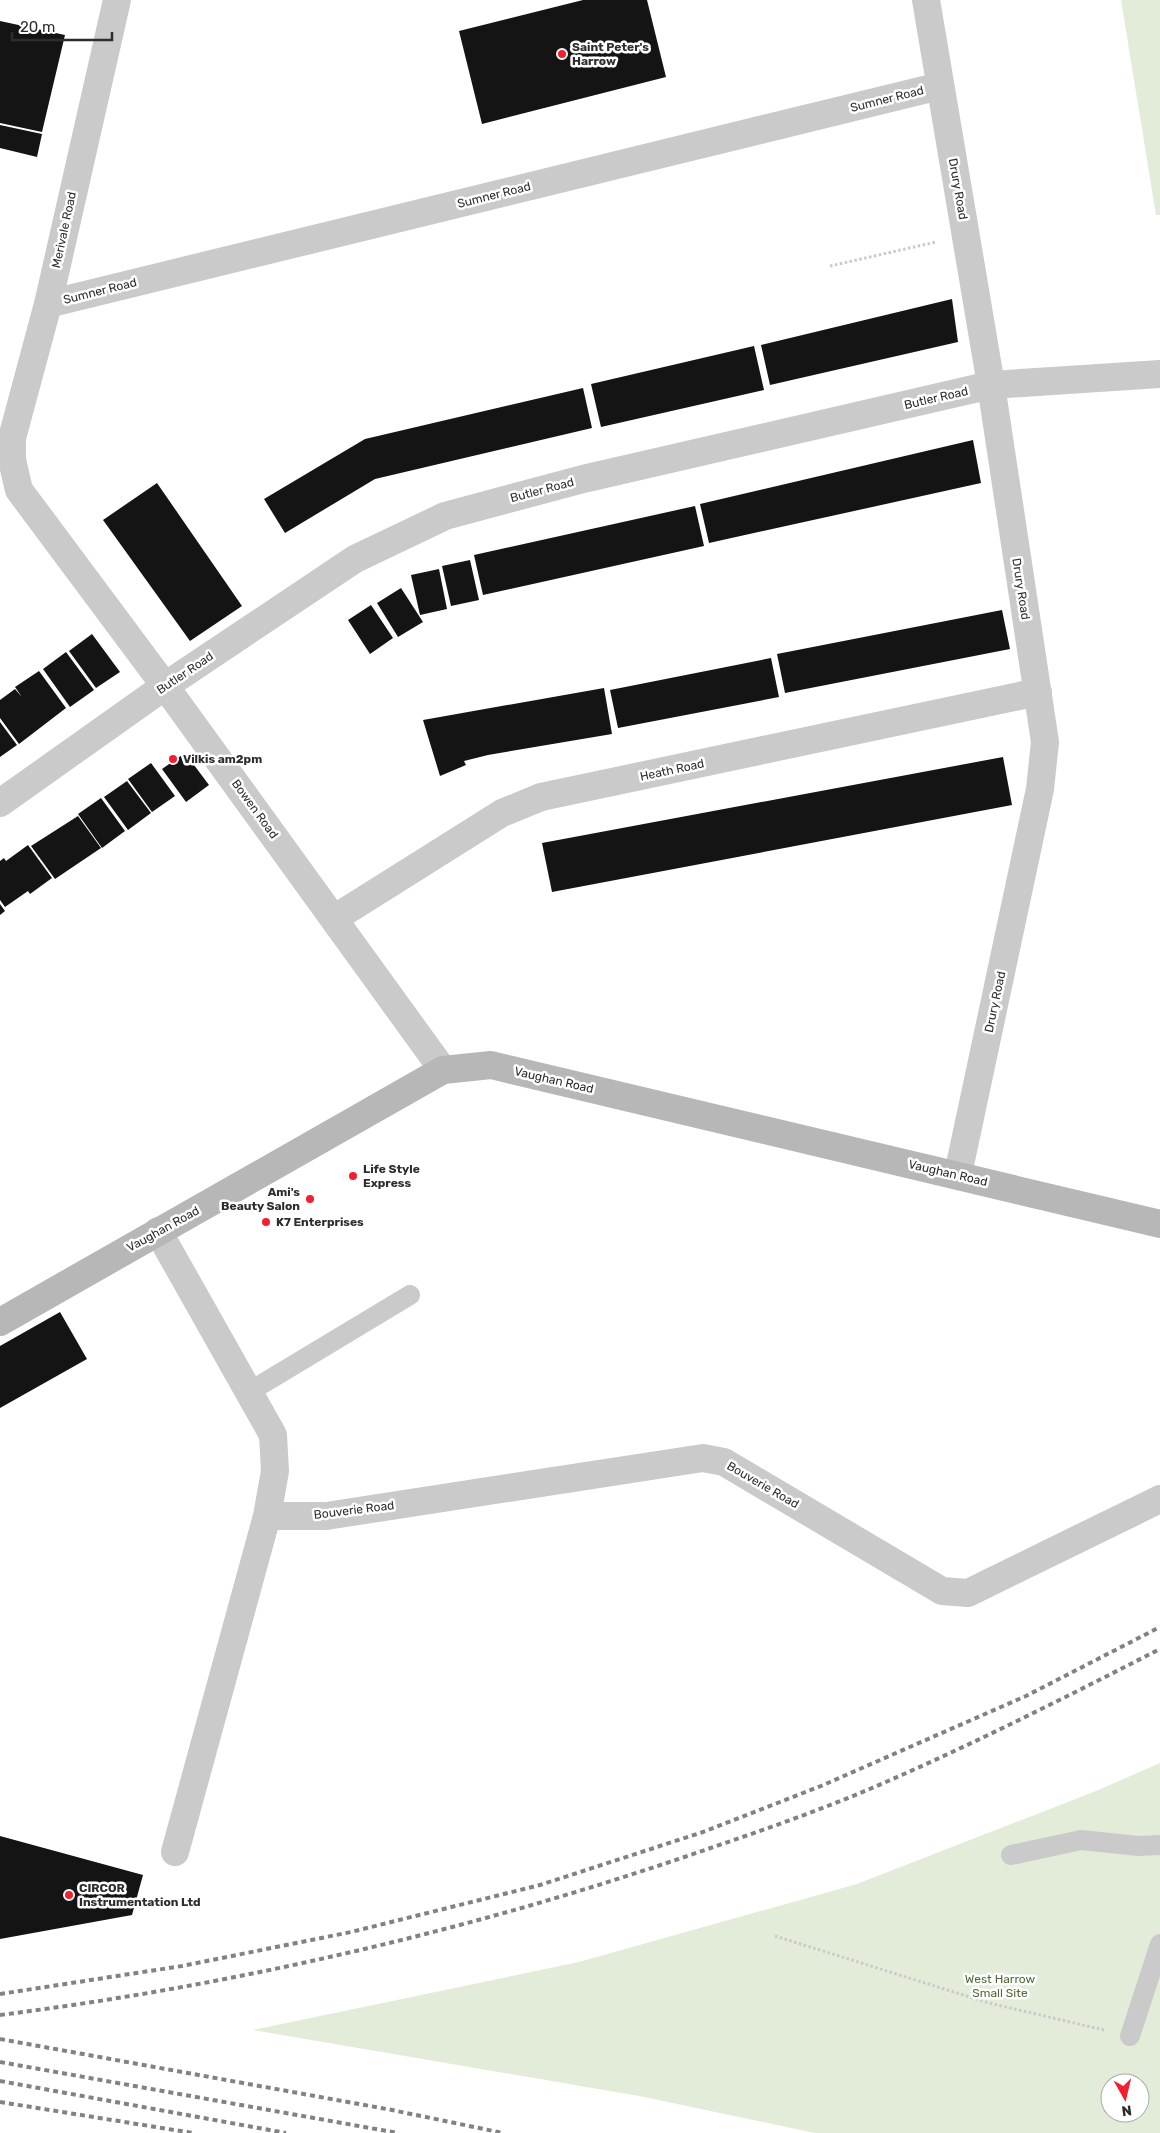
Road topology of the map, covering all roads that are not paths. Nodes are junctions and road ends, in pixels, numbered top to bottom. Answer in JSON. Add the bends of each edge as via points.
{"nodes":[{"id":1,"x":117,"y":0,"type":"edge"},
{"id":2,"x":926,"y":0,"type":"edge"},
{"id":3,"x":940,"y":86,"type":"junction"},
{"id":4,"x":48,"y":304,"type":"junction"},
{"id":5,"x":1160,"y":374,"type":"edge"},
{"id":6,"x":991,"y":385,"type":"junction"},
{"id":7,"x":6,"y":456,"type":"edge"},
{"id":8,"x":166,"y":686,"type":"junction"},
{"id":9,"x":1038,"y":692,"type":"junction"},
{"id":10,"x":0,"y":803,"type":"edge"},
{"id":11,"x":335,"y":918,"type":"junction"},
{"id":12,"x":443,"y":1070,"type":"junction"},
{"id":13,"x":958,"y":1174,"type":"junction"},
{"id":14,"x":1160,"y":1224,"type":"edge"},
{"id":15,"x":158,"y":1231,"type":"junction"},
{"id":16,"x":410,"y":1295,"type":"dead end"},
{"id":17,"x":0,"y":1322,"type":"edge"},
{"id":18,"x":249,"y":1392,"type":"junction"},
{"id":19,"x":1160,"y":1499,"type":"edge"},
{"id":20,"x":267,"y":1516,"type":"junction"},
{"id":21,"x":1160,"y":1845,"type":"edge"},
{"id":22,"x":175,"y":1852,"type":"dead end"},
{"id":23,"x":1011,"y":1855,"type":"dead end"},
{"id":24,"x":1160,"y":1944,"type":"edge"},
{"id":25,"x":1130,"y":2036,"type":"road end"}],
"edges":[{"from":1,"to":4,"type":"street","name":"Merivale Road"},
{"from":2,"to":3,"type":"street","name":"Drury Road"},
{"from":3,"to":4,"type":"street","name":"Sumner Road"},
{"from":3,"to":6,"type":"street","name":"Drury Road"},
{"from":4,"to":7,"type":"street","name":"Merivale Road"},
{"from":5,"to":6,"type":"street","name":"Butler Road"},
{"from":6,"to":8,"type":"street","name":"Butler Road","via":[[583,479],[445,516],[356,559]]},
{"from":6,"to":9,"type":"street","name":"Drury Road"},
{"from":7,"to":8,"type":"street","name":"Bowen Road","via":[[19,490]]},
{"from":8,"to":10,"type":"street","name":"Butler Road"},
{"from":8,"to":11,"type":"street","name":"Bowen Road"},
{"from":9,"to":11,"type":"street","name":"Heath Road","via":[[541,797],[502,814]]},
{"from":9,"to":13,"type":"street","name":"Drury Road","via":[[1045,742],[1040,789]]},
{"from":11,"to":12,"type":"street","name":"Bowen Road"},
{"from":12,"to":13,"type":"street","name":"Vaughan Road","via":[[491,1065]]},
{"from":12,"to":15,"type":"street","name":"Vaughan Road"},
{"from":13,"to":14,"type":"street","name":"Vaughan Road"},
{"from":15,"to":17,"type":"street","name":"Vaughan Road"},
{"from":15,"to":18,"type":"street"},
{"from":16,"to":18,"type":"lane"},
{"from":18,"to":20,"type":"street","via":[[272,1435],[275,1471]]},
{"from":19,"to":20,"type":"street","name":"Bouverie Road","via":[[968,1593],[942,1591],[724,1462],[703,1458],[326,1516]]},
{"from":20,"to":22,"type":"street"},
{"from":21,"to":23,"type":"lane","via":[[1082,1840]]},
{"from":24,"to":25,"type":"lane"}]}
